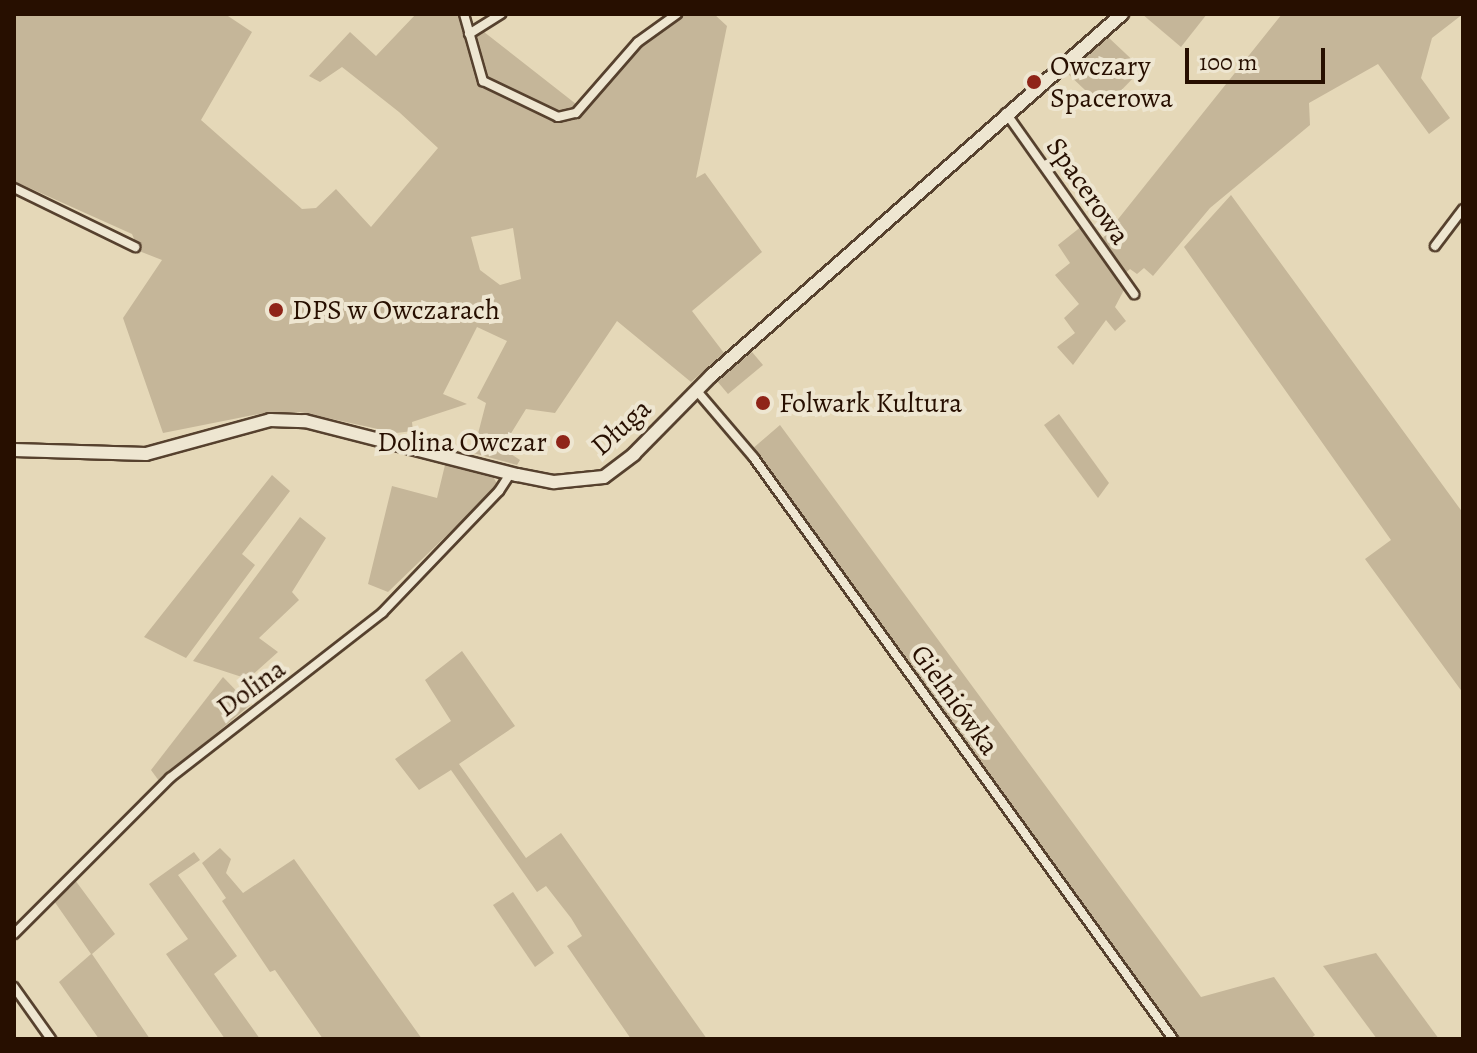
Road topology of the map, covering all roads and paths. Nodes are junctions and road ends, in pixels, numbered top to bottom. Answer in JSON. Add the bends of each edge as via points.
{"nodes":[{"id":1,"x":464,"y":14,"type":"edge"},
{"id":2,"x":501,"y":14,"type":"edge"},
{"id":3,"x":677,"y":14,"type":"edge"},
{"id":4,"x":1122,"y":14,"type":"edge"},
{"id":5,"x":469,"y":34,"type":"junction"},
{"id":6,"x":1006,"y":113,"type":"junction"},
{"id":7,"x":14,"y":188,"type":"edge"},
{"id":8,"x":1463,"y":209,"type":"edge"},
{"id":9,"x":1435,"y":246,"type":"dead end"},
{"id":10,"x":135,"y":247,"type":"dead end"},
{"id":11,"x":1134,"y":294,"type":"dead end"},
{"id":12,"x":696,"y":390,"type":"junction"},
{"id":13,"x":14,"y":450,"type":"edge"},
{"id":14,"x":510,"y":474,"type":"junction"},
{"id":15,"x":14,"y":934,"type":"edge"},
{"id":16,"x":14,"y":987,"type":"edge"},
{"id":17,"x":51,"y":1039,"type":"edge"},
{"id":18,"x":1173,"y":1039,"type":"edge"}],
"edges":[{"from":1,"to":5,"type":"street"},
{"from":2,"to":5,"type":"street"},
{"from":3,"to":5,"type":"street","via":[[638,42],[568,117],[545,113],[483,81]]},
{"from":4,"to":6,"type":"street","name":"Długa"},
{"from":6,"to":11,"type":"street","name":"Spacerowa"},
{"from":6,"to":12,"type":"street","name":"Długa"},
{"from":7,"to":10,"type":"street"},
{"from":8,"to":9,"type":"street"},
{"from":12,"to":14,"type":"street","name":"Długa","via":[[604,477],[554,482]]},
{"from":12,"to":18,"type":"street","name":"Gielniówka","via":[[754,458]]},
{"from":13,"to":14,"type":"street","name":"Długa","via":[[146,454],[270,420],[305,421]]},
{"from":14,"to":15,"type":"street","name":"Dolina","via":[[382,613],[170,778]]},
{"from":16,"to":17,"type":"street"}]}
